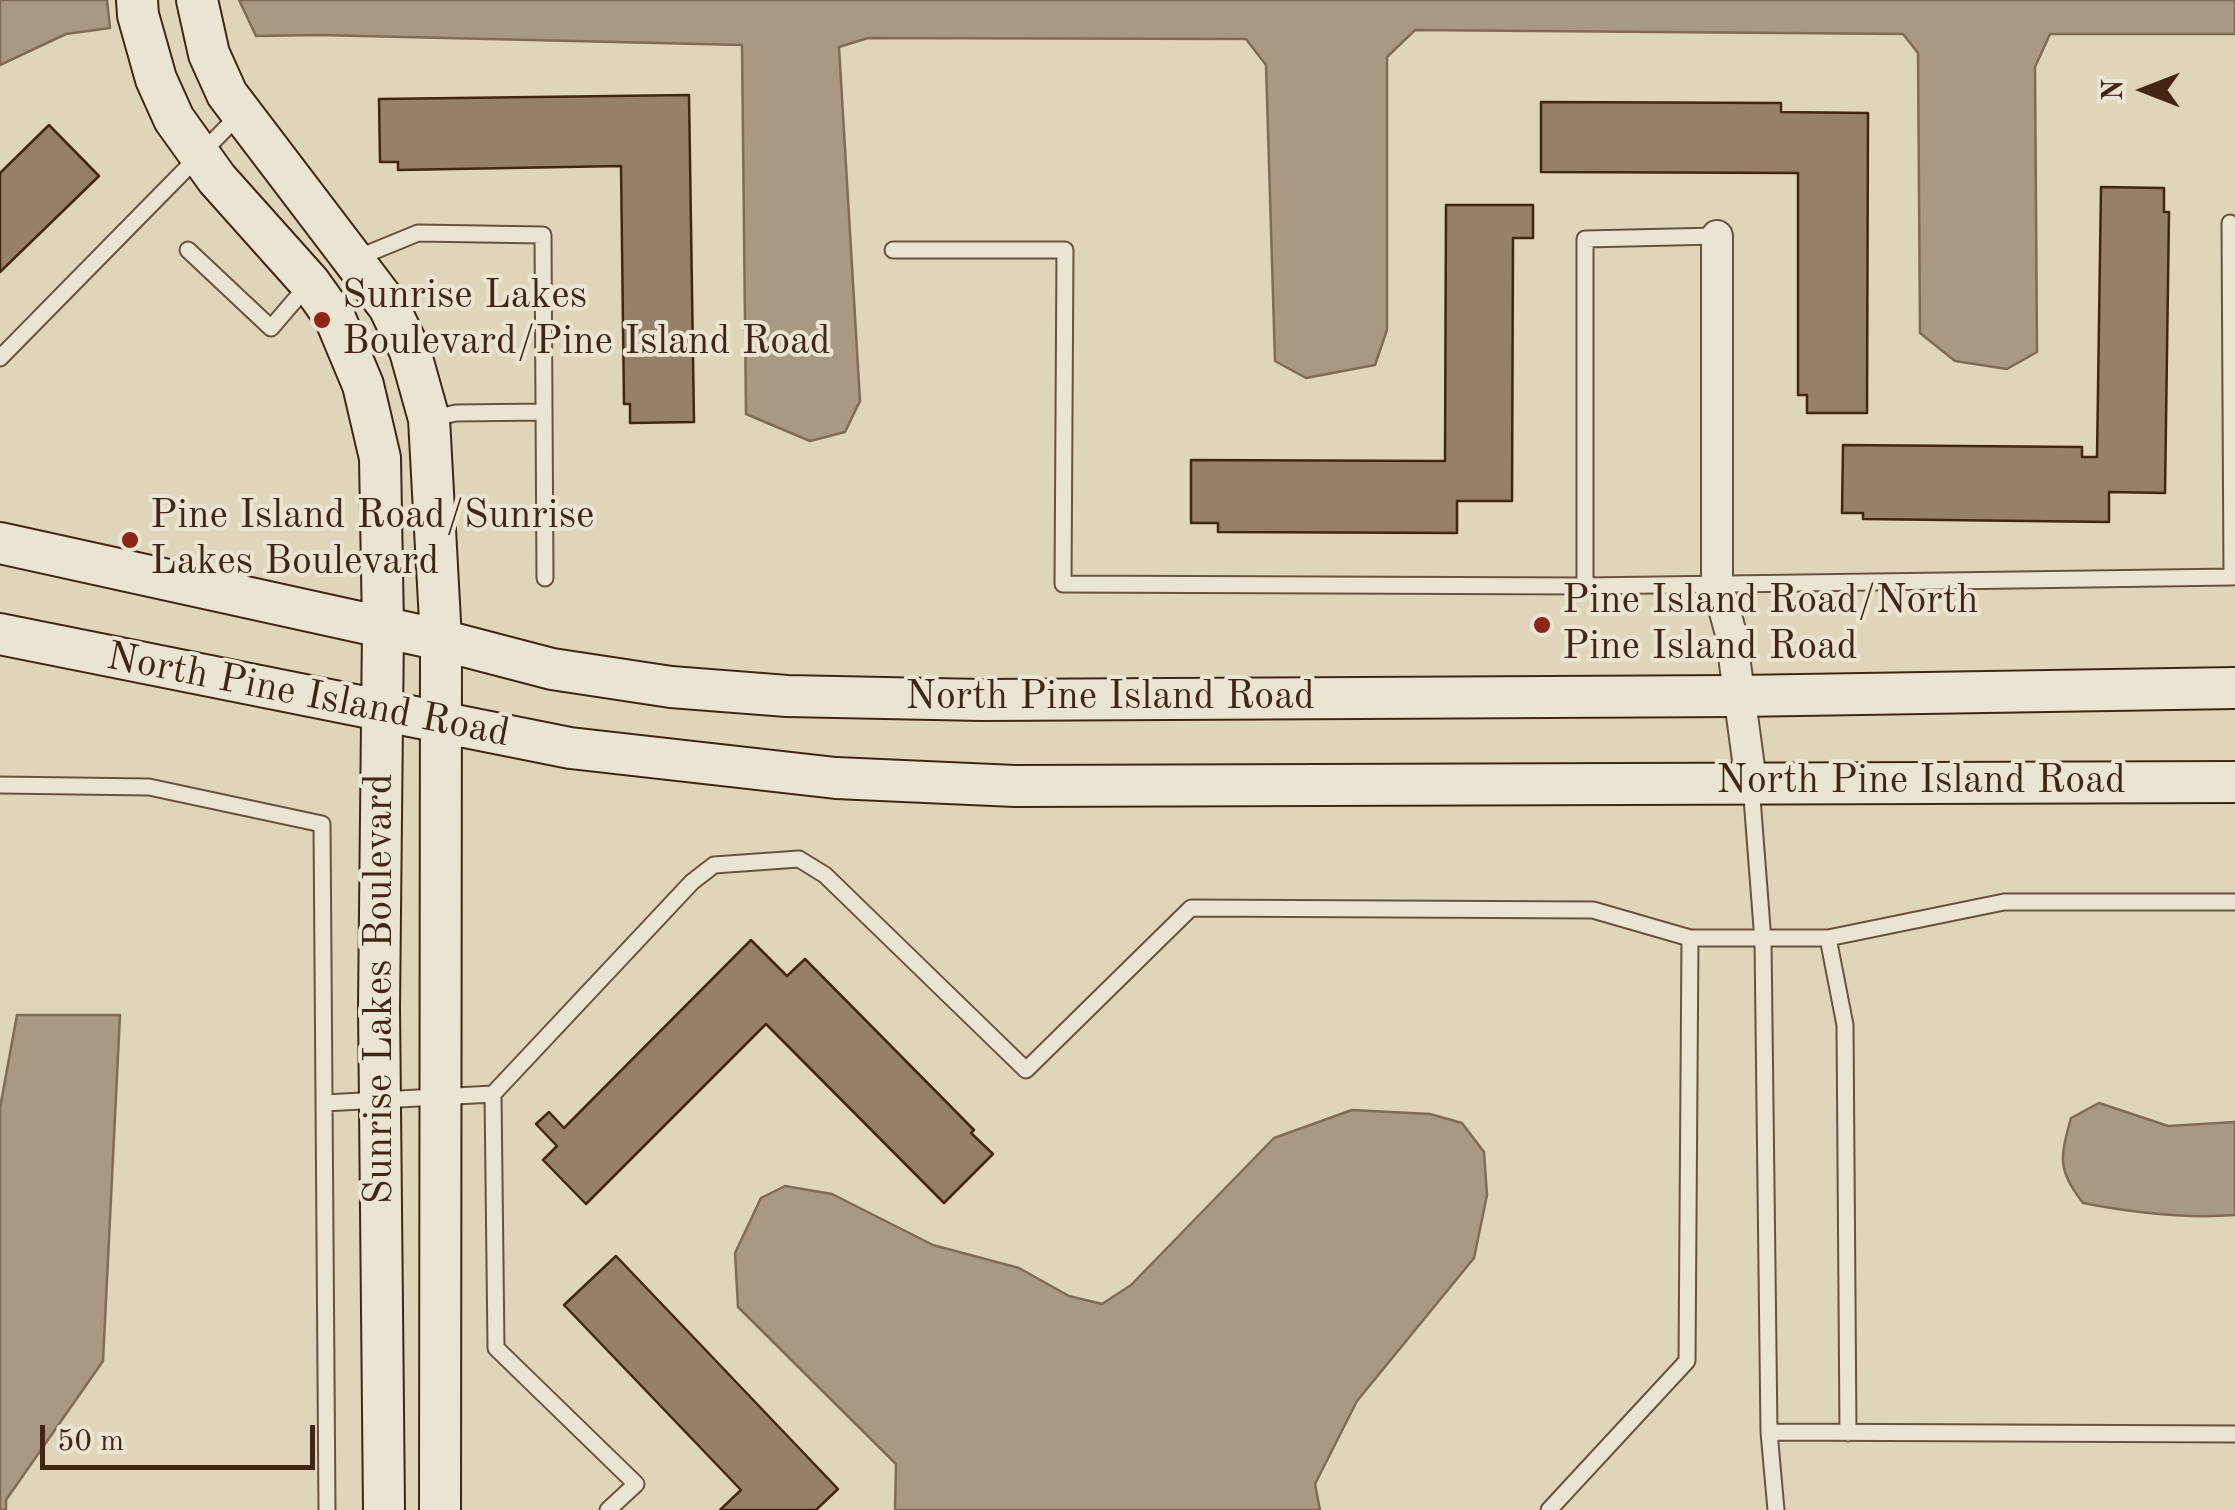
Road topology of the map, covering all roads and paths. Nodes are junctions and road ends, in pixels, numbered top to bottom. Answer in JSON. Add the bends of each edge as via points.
{"nodes":[{"id":1,"x":137,"y":0,"type":"edge"},
{"id":2,"x":198,"y":0,"type":"edge"},
{"id":3,"x":241,"y":113,"type":"junction"},
{"id":4,"x":198,"y":153,"type":"junction"},
{"id":5,"x":2230,"y":223,"type":"dead end"},
{"id":6,"x":1717,"y":236,"type":"joint"},
{"id":7,"x":188,"y":250,"type":"dead end"},
{"id":8,"x":892,"y":250,"type":"dead end"},
{"id":9,"x":354,"y":259,"type":"junction"},
{"id":10,"x":310,"y":283,"type":"junction"},
{"id":11,"x":0,"y":358,"type":"edge"},
{"id":12,"x":544,"y":412,"type":"junction"},
{"id":13,"x":429,"y":419,"type":"junction"},
{"id":14,"x":0,"y":543,"type":"edge"},
{"id":15,"x":545,"y":578,"type":"dead end"},
{"id":16,"x":1716,"y":584,"type":"junction"},
{"id":17,"x":1585,"y":586,"type":"junction"},
{"id":18,"x":383,"y":628,"type":"junction"},
{"id":19,"x":0,"y":634,"type":"edge"},
{"id":20,"x":441,"y":640,"type":"junction"},
{"id":21,"x":2235,"y":688,"type":"edge"},
{"id":22,"x":1738,"y":696,"type":"junction"},
{"id":23,"x":381,"y":712,"type":"junction"},
{"id":24,"x":440,"y":724,"type":"junction"},
{"id":25,"x":1751,"y":782,"type":"junction"},
{"id":26,"x":2235,"y":782,"type":"edge"},
{"id":27,"x":0,"y":785,"type":"edge"},
{"id":28,"x":2235,"y":902,"type":"edge"},
{"id":29,"x":1690,"y":938,"type":"junction"},
{"id":30,"x":1828,"y":938,"type":"junction"},
{"id":31,"x":1764,"y":940,"type":"junction"},
{"id":32,"x":493,"y":1094,"type":"junction"},
{"id":33,"x":440,"y":1099,"type":"junction"},
{"id":34,"x":380,"y":1101,"type":"junction"},
{"id":35,"x":324,"y":1104,"type":"junction"},
{"id":36,"x":1769,"y":1432,"type":"junction"},
{"id":37,"x":1848,"y":1432,"type":"junction"},
{"id":38,"x":2235,"y":1434,"type":"edge"},
{"id":39,"x":328,"y":1510,"type":"edge"},
{"id":40,"x":384,"y":1510,"type":"edge"},
{"id":41,"x":440,"y":1510,"type":"edge"},
{"id":42,"x":608,"y":1510,"type":"edge"},
{"id":43,"x":1550,"y":1510,"type":"edge"},
{"id":44,"x":1776,"y":1510,"type":"edge"}],
"edges":[{"from":1,"to":4,"type":"main road","name":"Sunrise Lakes Boulevard","via":[[156,79]]},
{"from":2,"to":3,"type":"main road","name":"Sunrise Lakes Boulevard","via":[[209,54]]},
{"from":3,"to":4,"type":"lane"},
{"from":3,"to":9,"type":"main road","name":"Sunrise Lakes Boulevard"},
{"from":4,"to":10,"type":"main road","name":"Sunrise Lakes Boulevard"},
{"from":4,"to":11,"type":"lane"},
{"from":5,"to":16,"type":"lane","via":[[2232,577]]},
{"from":6,"to":16,"type":"street"},
{"from":6,"to":17,"type":"lane","via":[[1586,239]]},
{"from":7,"to":10,"type":"lane","via":[[271,328]]},
{"from":8,"to":17,"type":"lane","via":[[1065,250],[1063,584]]},
{"from":9,"to":12,"type":"lane","via":[[418,233],[542,235]]},
{"from":9,"to":13,"type":"main road","name":"Sunrise Lakes Boulevard","via":[[389,306],[410,350]]},
{"from":10,"to":18,"type":"main road","name":"Sunrise Lakes Boulevard","via":[[334,318],[373,419],[380,458]]},
{"from":12,"to":13,"type":"lane"},
{"from":12,"to":15,"type":"lane"},
{"from":13,"to":20,"type":"main road","name":"Sunrise Lakes Boulevard"},
{"from":14,"to":18,"type":"main road","name":"North Pine Island Road"},
{"from":16,"to":17,"type":"lane"},
{"from":16,"to":22,"type":"street"},
{"from":18,"to":20,"type":"main road","name":"North Pine Island Road"},
{"from":18,"to":23,"type":"main road","name":"Sunrise Lakes Boulevard"},
{"from":19,"to":23,"type":"main road","name":"North Pine Island Road"},
{"from":20,"to":22,"type":"main road","name":"North Pine Island Road","via":[[552,669],[787,696]]},
{"from":20,"to":24,"type":"main road","name":"Sunrise Lakes Boulevard"},
{"from":21,"to":22,"type":"main road","name":"North Pine Island Road"},
{"from":22,"to":25,"type":"street"},
{"from":23,"to":24,"type":"main road","name":"North Pine Island Road"},
{"from":23,"to":34,"type":"main road","name":"Sunrise Lakes Boulevard"},
{"from":24,"to":25,"type":"main road","name":"North Pine Island Road","via":[[570,748],[836,778],[1015,786]]},
{"from":24,"to":33,"type":"main road","name":"Sunrise Lakes Boulevard"},
{"from":25,"to":26,"type":"main road","name":"North Pine Island Road"},
{"from":25,"to":31,"type":"lane"},
{"from":27,"to":35,"type":"lane","via":[[148,787],[322,824]]},
{"from":28,"to":30,"type":"lane","via":[[2004,902]]},
{"from":29,"to":31,"type":"lane"},
{"from":29,"to":32,"type":"lane","via":[[1593,910],[1192,908],[1026,1070],[826,875],[799,858],[714,864]]},
{"from":29,"to":43,"type":"lane","via":[[1686,1361]]},
{"from":30,"to":31,"type":"lane"},
{"from":30,"to":37,"type":"lane","via":[[1845,1025]]},
{"from":31,"to":36,"type":"lane"},
{"from":32,"to":33,"type":"lane"},
{"from":32,"to":42,"type":"lane","via":[[496,1348],[636,1484]]},
{"from":33,"to":34,"type":"lane"},
{"from":33,"to":41,"type":"main road","name":"Sunrise Lakes Boulevard"},
{"from":34,"to":35,"type":"lane"},
{"from":34,"to":40,"type":"main road","name":"Sunrise Lakes Boulevard"},
{"from":35,"to":39,"type":"lane"},
{"from":36,"to":37,"type":"lane"},
{"from":36,"to":44,"type":"lane"},
{"from":37,"to":38,"type":"lane"}]}
